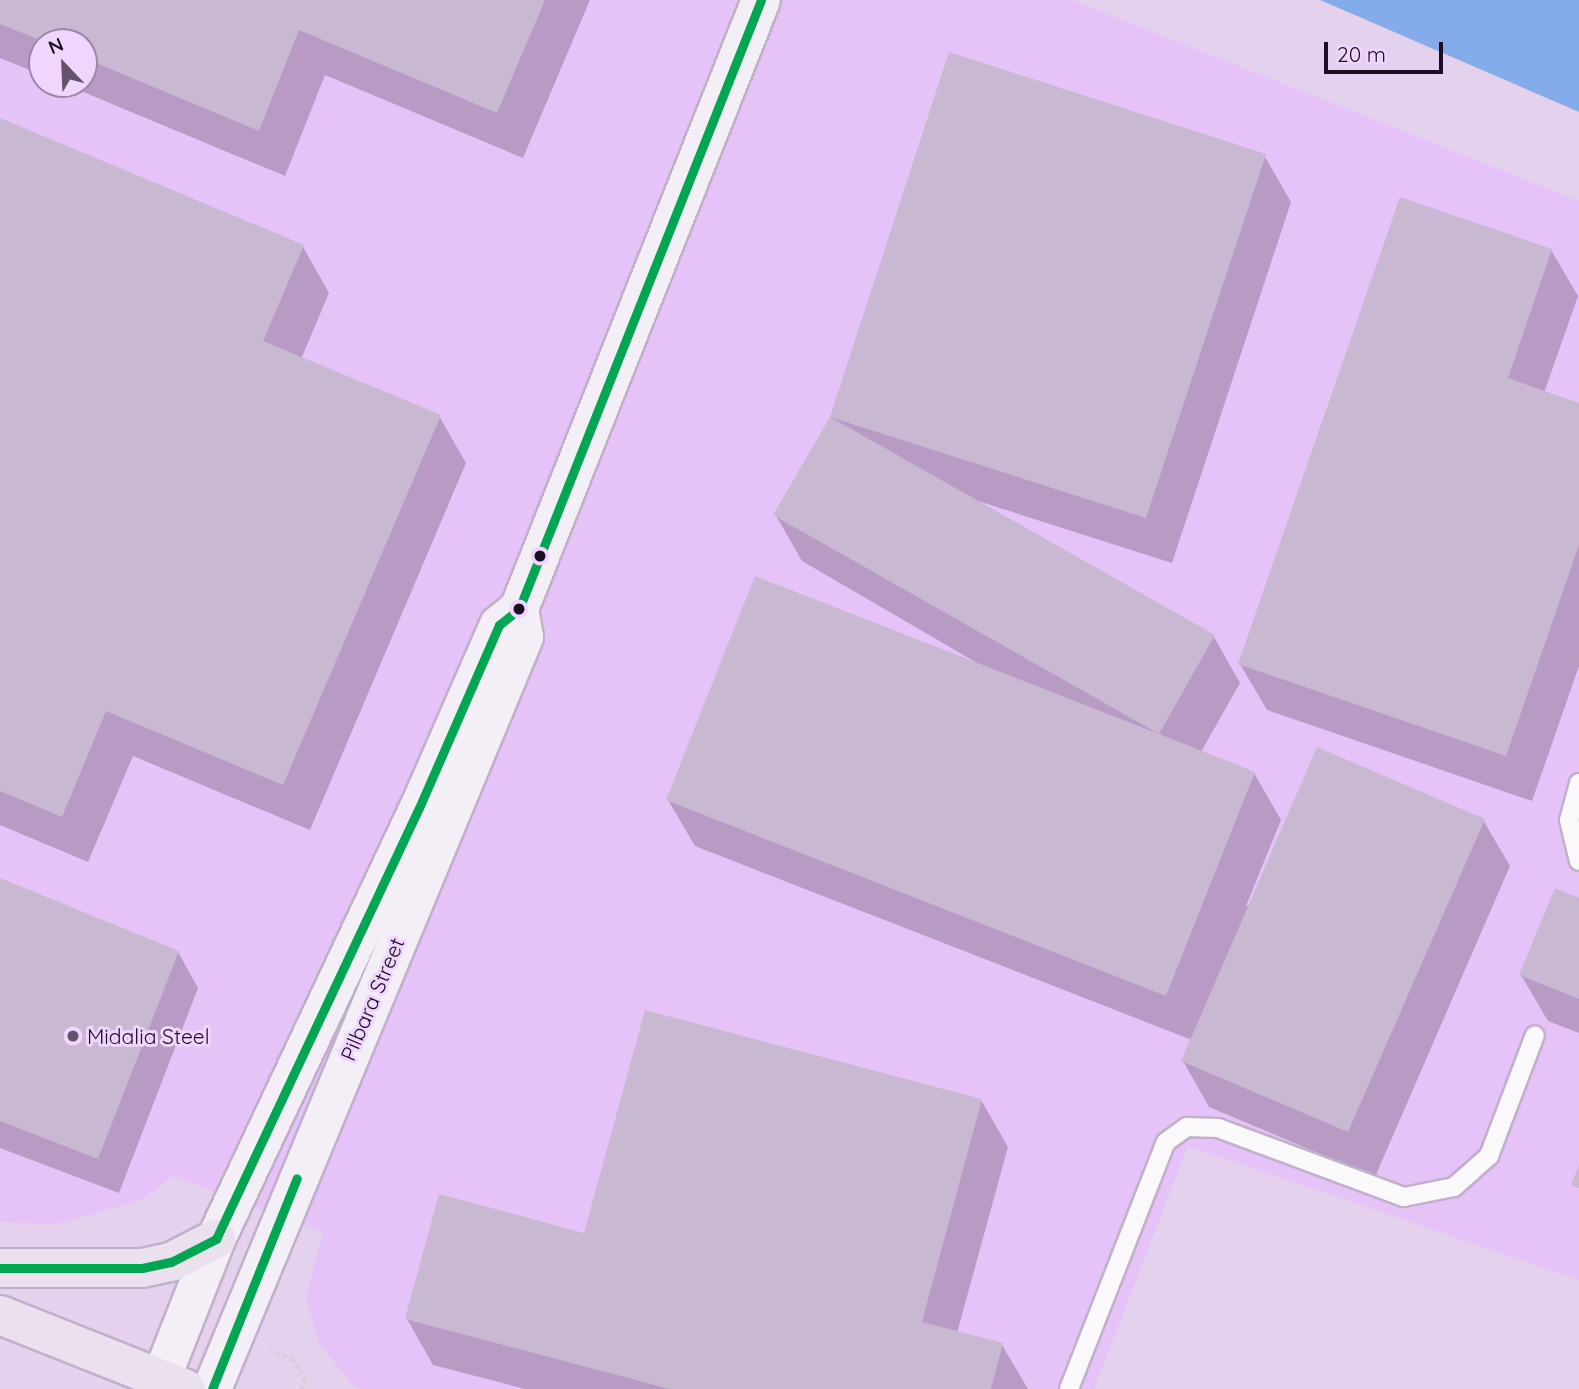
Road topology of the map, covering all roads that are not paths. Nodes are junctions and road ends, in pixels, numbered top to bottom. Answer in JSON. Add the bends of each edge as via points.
{"nodes":[{"id":1,"x":761,"y":0,"type":"edge"},
{"id":2,"x":519,"y":609,"type":"junction"},
{"id":3,"x":1579,"y":783,"type":"edge"},
{"id":4,"x":1579,"y":861,"type":"edge"},
{"id":5,"x":1535,"y":1035,"type":"dead end"},
{"id":6,"x":216,"y":1240,"type":"junction"},
{"id":7,"x":0,"y":1268,"type":"edge"},
{"id":8,"x":0,"y":1315,"type":"edge"},
{"id":9,"x":168,"y":1386,"type":"edge"},
{"id":10,"x":212,"y":1389,"type":"edge"},
{"id":11,"x":1069,"y":1389,"type":"edge"}],
"edges":[{"from":1,"to":2,"type":"main road","name":"Pilbara Street"},
{"from":2,"to":6,"type":"main road","name":"Pilbara Street","via":[[499,625]]},
{"from":2,"to":10,"type":"main road","name":"Pilbara Street","via":[[524,638]]},
{"from":3,"to":4,"type":"lane","via":[[1569,820]]},
{"from":5,"to":11,"type":"lane","via":[[1489,1156],[1454,1187],[1404,1197],[1218,1128],[1187,1127],[1166,1142]]},
{"from":6,"to":7,"type":"highway","via":[[171,1262],[142,1268]]},
{"from":6,"to":9,"type":"main road","name":"Pilbara Street"},
{"from":8,"to":9,"type":"highway"}]}
